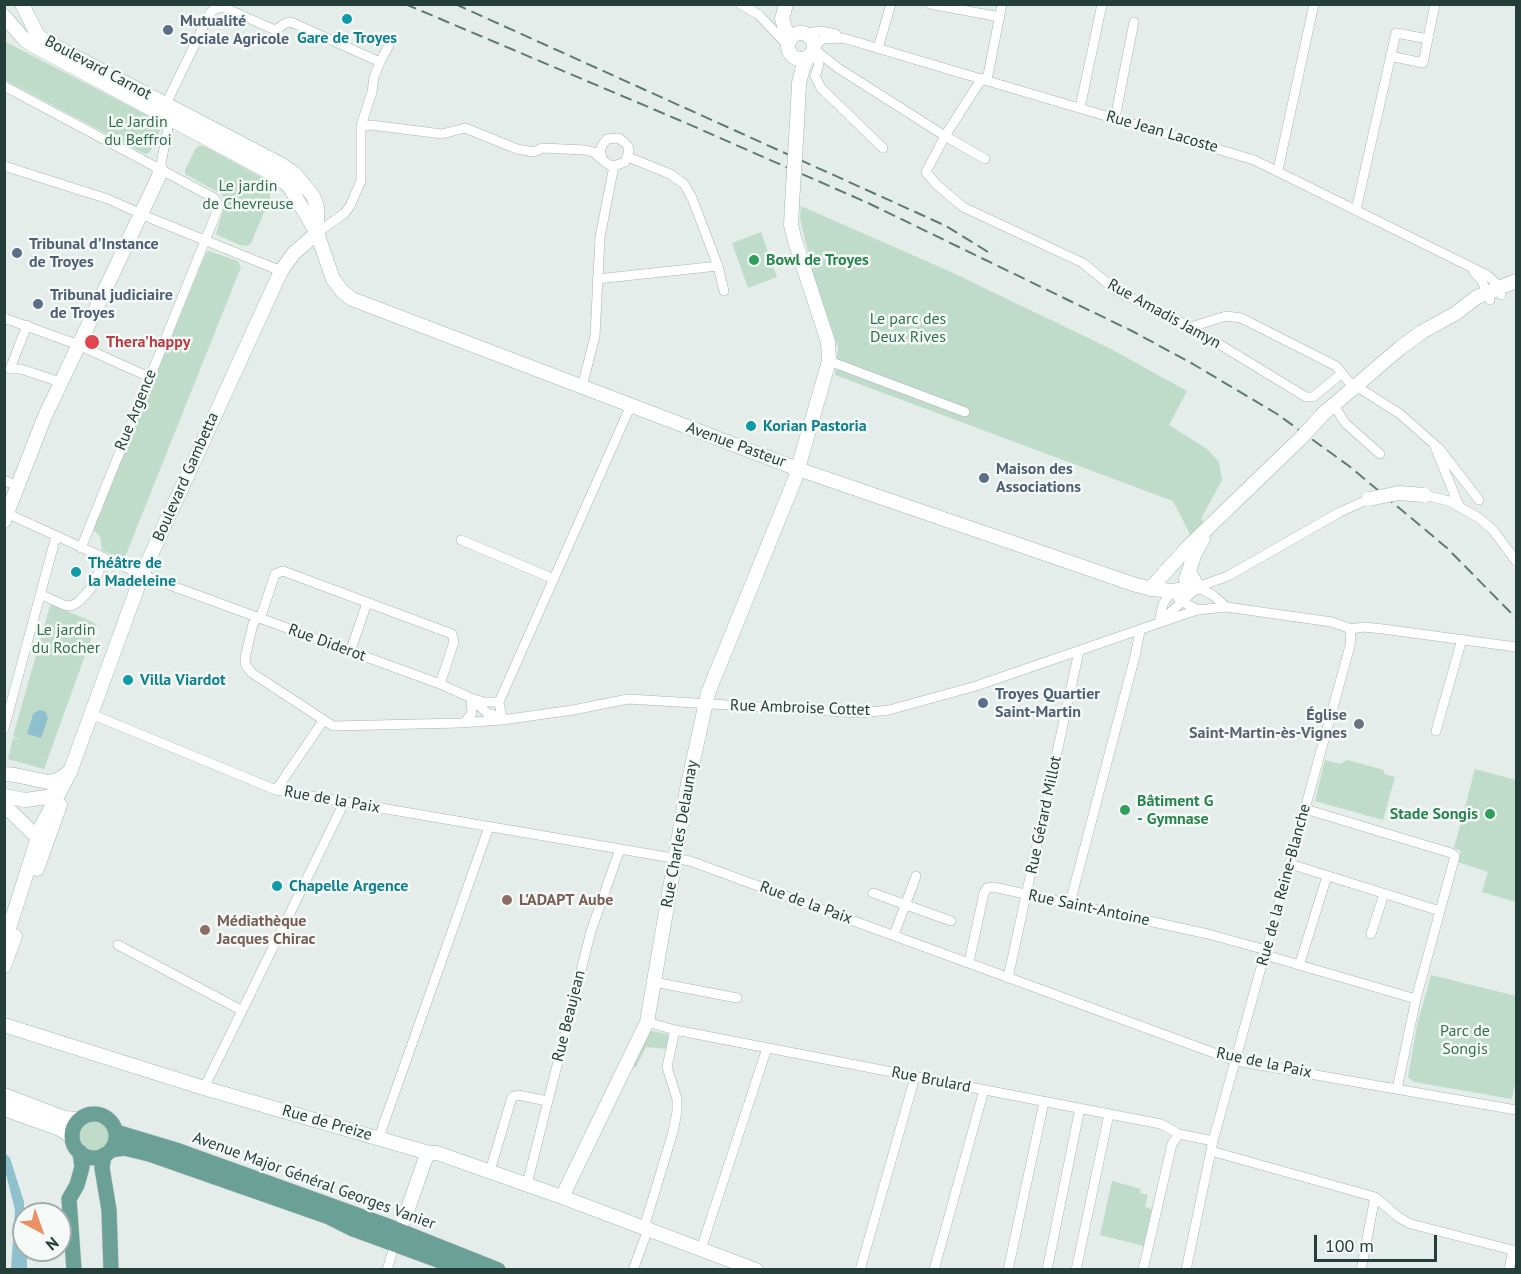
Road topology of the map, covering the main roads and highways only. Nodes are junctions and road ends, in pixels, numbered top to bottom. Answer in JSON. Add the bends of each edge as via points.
{"nodes":[{"id":1,"x":21,"y":4,"type":"edge"},
{"id":2,"x":787,"y":4,"type":"edge"},
{"id":3,"x":4,"y":16,"type":"edge"},
{"id":4,"x":804,"y":33,"type":"junction"},
{"id":5,"x":789,"y":47,"type":"junction"},
{"id":6,"x":812,"y":52,"type":"junction"},
{"id":7,"x":799,"y":83,"type":"junction"},
{"id":8,"x":166,"y":110,"type":"junction"},
{"id":9,"x":160,"y":169,"type":"road end"},
{"id":10,"x":317,"y":233,"type":"junction"},
{"id":11,"x":333,"y":279,"type":"joint"},
{"id":12,"x":1516,"y":281,"type":"edge"},
{"id":13,"x":1516,"y":288,"type":"edge"},
{"id":14,"x":1494,"y":294,"type":"junction"},
{"id":15,"x":798,"y":469,"type":"junction"},
{"id":16,"x":11,"y":483,"type":"edge"},
{"id":17,"x":1424,"y":495,"type":"road end"},
{"id":18,"x":1369,"y":499,"type":"road end"},
{"id":19,"x":5,"y":515,"type":"edge"},
{"id":20,"x":1219,"y":518,"type":"junction"},
{"id":21,"x":1179,"y":559,"type":"junction"},
{"id":22,"x":1189,"y":572,"type":"junction"},
{"id":23,"x":1150,"y":589,"type":"junction"},
{"id":24,"x":1177,"y":596,"type":"junction"},
{"id":25,"x":70,"y":772,"type":"junction"},
{"id":26,"x":4,"y":774,"type":"edge"},
{"id":27,"x":33,"y":779,"type":"junction"},
{"id":28,"x":4,"y":796,"type":"edge"},
{"id":29,"x":55,"y":797,"type":"junction"},
{"id":30,"x":4,"y":806,"type":"edge"},
{"id":31,"x":51,"y":830,"type":"junction"},
{"id":32,"x":37,"y":837,"type":"junction"},
{"id":33,"x":4,"y":944,"type":"edge"},
{"id":34,"x":4,"y":966,"type":"edge"},
{"id":35,"x":4,"y":1025,"type":"edge"},
{"id":36,"x":4,"y":1095,"type":"edge"},
{"id":37,"x":4,"y":1109,"type":"edge"},
{"id":38,"x":80,"y":1119,"type":"junction"},
{"id":39,"x":116,"y":1132,"type":"junction"},
{"id":40,"x":72,"y":1137,"type":"junction"},
{"id":41,"x":80,"y":1152,"type":"junction"},
{"id":42,"x":108,"y":1153,"type":"junction"},
{"id":43,"x":429,"y":1153,"type":"junction"},
{"id":44,"x":562,"y":1197,"type":"junction"},
{"id":45,"x":399,"y":1232,"type":"junction"},
{"id":46,"x":74,"y":1269,"type":"edge"},
{"id":47,"x":111,"y":1269,"type":"edge"},
{"id":48,"x":465,"y":1269,"type":"edge"},
{"id":49,"x":498,"y":1269,"type":"edge"},
{"id":50,"x":756,"y":1269,"type":"edge"}],
"edges":[{"from":1,"to":3,"type":"main road"},
{"from":1,"to":8,"type":"main road","name":"Boulevard Carnot","via":[[38,36]]},
{"from":2,"to":4,"type":"main road","via":[[791,23]]},
{"from":2,"to":5,"type":"main road","via":[[782,19]]},
{"from":3,"to":8,"type":"main road","name":"Boulevard Carnot","via":[[36,47]]},
{"from":4,"to":5,"type":"main road","via":[[794,34]]},
{"from":4,"to":6,"type":"main road","via":[[813,39]]},
{"from":5,"to":6,"type":"main road","via":[[800,59]]},
{"from":5,"to":7,"type":"main road"},
{"from":6,"to":7,"type":"main road","via":[[803,65]]},
{"from":7,"to":15,"type":"main road","name":"Rue Charles Delaunay","bridge":true,"via":[[791,225],[828,342],[829,361]]},
{"from":8,"to":10,"type":"main road","name":"Boulevard Carnot","via":[[289,186]]},
{"from":9,"to":16,"type":"main road"},
{"from":10,"to":11,"type":"main road","name":"Boulevard Carnot"},
{"from":10,"to":25,"type":"main road","name":"Boulevard Gambetta","via":[[281,271],[213,416],[142,575]]},
{"from":11,"to":15,"type":"main road","name":"Avenue Pasteur","via":[[352,299]]},
{"from":12,"to":14,"type":"main road"},
{"from":13,"to":14,"type":"main road"},
{"from":14,"to":20,"type":"main road","bridge":true,"via":[[1477,297],[1400,348],[1329,410]]},
{"from":15,"to":23,"type":"main road","name":"Avenue Pasteur"},
{"from":15,"to":44,"type":"main road","name":"Rue Charles Delaunay","via":[[708,691],[647,1022]]},
{"from":16,"to":19,"type":"main road"},
{"from":17,"to":18,"type":"main road","bridge":true,"via":[[1399,493]]},
{"from":20,"to":21,"type":"main road"},
{"from":20,"to":22,"type":"main road","via":[[1200,543]]},
{"from":21,"to":23,"type":"main road"},
{"from":21,"to":24,"type":"main road","via":[[1172,578]]},
{"from":22,"to":24,"type":"main road"},
{"from":22,"to":24,"type":"main road","name":"Avenue Pasteur","via":[[1198,587]]},
{"from":23,"to":24,"type":"main road","name":"Avenue Pasteur"},
{"from":25,"to":27,"type":"main road","via":[[53,782]]},
{"from":25,"to":29,"type":"main road","name":"Boulevard Gambetta"},
{"from":26,"to":27,"type":"main road"},
{"from":27,"to":29,"type":"main road"},
{"from":28,"to":29,"type":"main road","via":[[25,800]]},
{"from":29,"to":31,"type":"main road"},
{"from":29,"to":31,"type":"main road","name":"Boulevard Gambetta"},
{"from":29,"to":32,"type":"main road","name":"Boulevard Gambetta"},
{"from":30,"to":32,"type":"main road"},
{"from":31,"to":34,"type":"main road","name":"Boulevard Gambetta"},
{"from":32,"to":33,"type":"main road","name":"Boulevard Gambetta"},
{"from":35,"to":43,"type":"main road","name":"Rue de Preize"},
{"from":36,"to":38,"type":"main road","via":[[64,1118]]},
{"from":37,"to":40,"type":"main road"},
{"from":38,"to":39,"type":"main road","via":[[92,1113],[105,1116]]},
{"from":38,"to":40,"type":"main road"},
{"from":39,"to":42,"type":"main road"},
{"from":39,"to":45,"type":"main road","name":"Avenue Major Général Georges Vanier","via":[[179,1151]]},
{"from":40,"to":41,"type":"main road"},
{"from":41,"to":42,"type":"main road","via":[[92,1158]]},
{"from":41,"to":46,"type":"main road","via":[[82,1167],[69,1199]]},
{"from":42,"to":45,"type":"main road","via":[[124,1148],[160,1158],[353,1229]]},
{"from":42,"to":47,"type":"main road","via":[[102,1168],[109,1210]]},
{"from":43,"to":44,"type":"main road","name":"Rue de Preize"},
{"from":43,"to":45,"type":"main road"},
{"from":44,"to":50,"type":"main road","name":"Rue de Preize"},
{"from":45,"to":48,"type":"main road"},
{"from":45,"to":49,"type":"main road","name":"Avenue Major Général Georges Vanier"}]}
